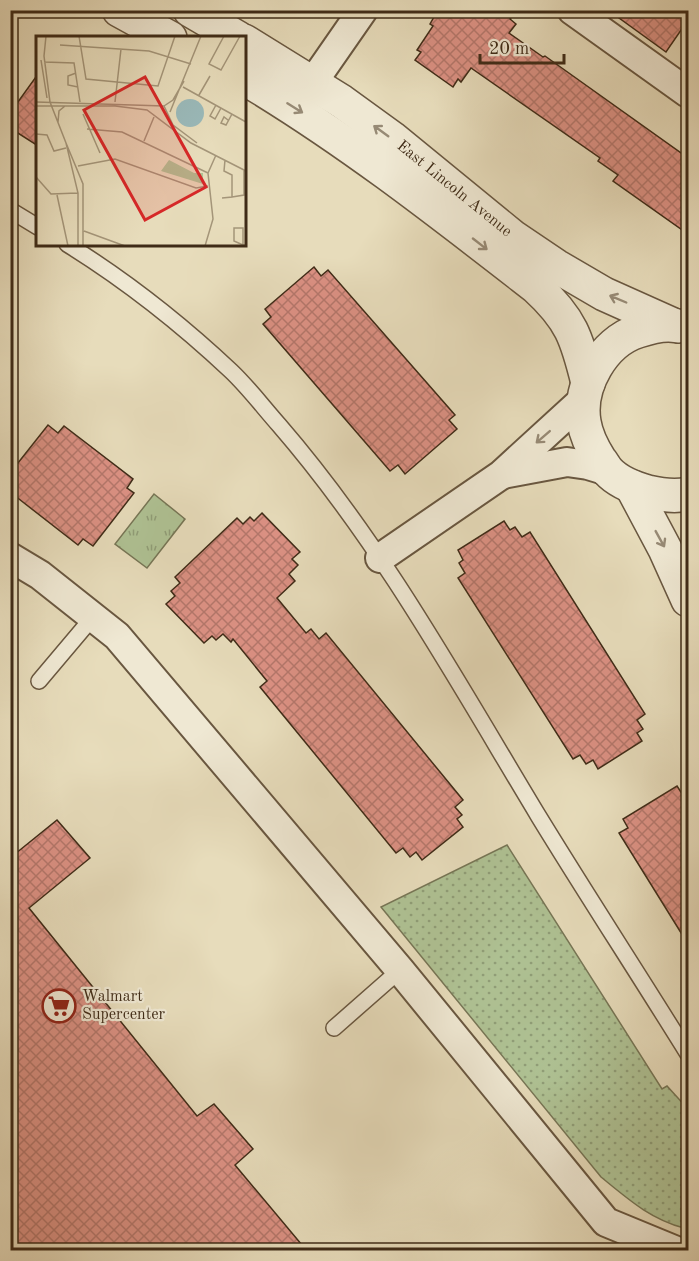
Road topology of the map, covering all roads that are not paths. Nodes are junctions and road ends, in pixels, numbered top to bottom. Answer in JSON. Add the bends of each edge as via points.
{"nodes":[{"id":1,"x":119,"y":10,"type":"edge"},
{"id":2,"x":190,"y":10,"type":"edge"},
{"id":3,"x":363,"y":10,"type":"edge"},
{"id":4,"x":572,"y":10,"type":"edge"},
{"id":5,"x":166,"y":36,"type":"edge"},
{"id":6,"x":235,"y":36,"type":"edge"},
{"id":7,"x":246,"y":42,"type":"edge"},
{"id":8,"x":246,"y":79,"type":"edge"},
{"id":9,"x":313,"y":82,"type":"junction"},
{"id":10,"x":688,"y":93,"type":"edge"},
{"id":11,"x":10,"y":210,"type":"edge"},
{"id":12,"x":36,"y":226,"type":"edge"},
{"id":13,"x":70,"y":246,"type":"edge"},
{"id":14,"x":680,"y":327,"type":"edge"},
{"id":15,"x":586,"y":391,"type":"junction"},
{"id":16,"x":501,"y":475,"type":"junction"},
{"id":17,"x":620,"y":479,"type":"junction"},
{"id":18,"x":688,"y":494,"type":"edge"},
{"id":19,"x":10,"y":557,"type":"edge"},
{"id":20,"x":380,"y":558,"type":"junction"},
{"id":21,"x":688,"y":600,"type":"edge"},
{"id":22,"x":93,"y":617,"type":"junction"},
{"id":23,"x":39,"y":681,"type":"dead end"},
{"id":24,"x":400,"y":970,"type":"junction"},
{"id":25,"x":334,"y":1028,"type":"dead end"},
{"id":26,"x":688,"y":1054,"type":"edge"},
{"id":27,"x":674,"y":1251,"type":"edge"}],
"edges":[{"from":1,"to":5,"type":"street"},
{"from":2,"to":6,"type":"street"},
{"from":3,"to":9,"type":"street"},
{"from":4,"to":10,"type":"street"},
{"from":7,"to":9,"type":"street","name":"East Lincoln Avenue"},
{"from":8,"to":15,"type":"street","name":"East Lincoln Avenue","one_way":true,"via":[[301,112],[374,164],[556,305],[579,346]]},
{"from":14,"to":9,"type":"street","name":"East Lincoln Avenue","one_way":true,"via":[[604,294],[556,266],[513,237],[392,138]]},
{"from":11,"to":12,"type":"lane"},
{"from":13,"to":20,"type":"lane","via":[[153,304],[232,372],[321,474]]},
{"from":14,"to":15,"type":"street","via":[[647,328],[631,333],[597,363]]},
{"from":15,"to":16,"type":"street","one_way":true},
{"from":15,"to":17,"type":"street","name":"East Lincoln Avenue","via":[[584,422],[592,447]]},
{"from":16,"to":17,"type":"street","via":[[567,462],[588,465]]},
{"from":16,"to":20,"type":"street"},
{"from":17,"to":18,"type":"street","via":[[660,495]]},
{"from":17,"to":21,"type":"street","one_way":true,"via":[[665,549]]},
{"from":19,"to":22,"type":"street"},
{"from":20,"to":26,"type":"lane"},
{"from":22,"to":23,"type":"lane"},
{"from":22,"to":24,"type":"street","via":[[117,636]]},
{"from":24,"to":25,"type":"lane"},
{"from":24,"to":27,"type":"street","via":[[606,1222]]}]}
